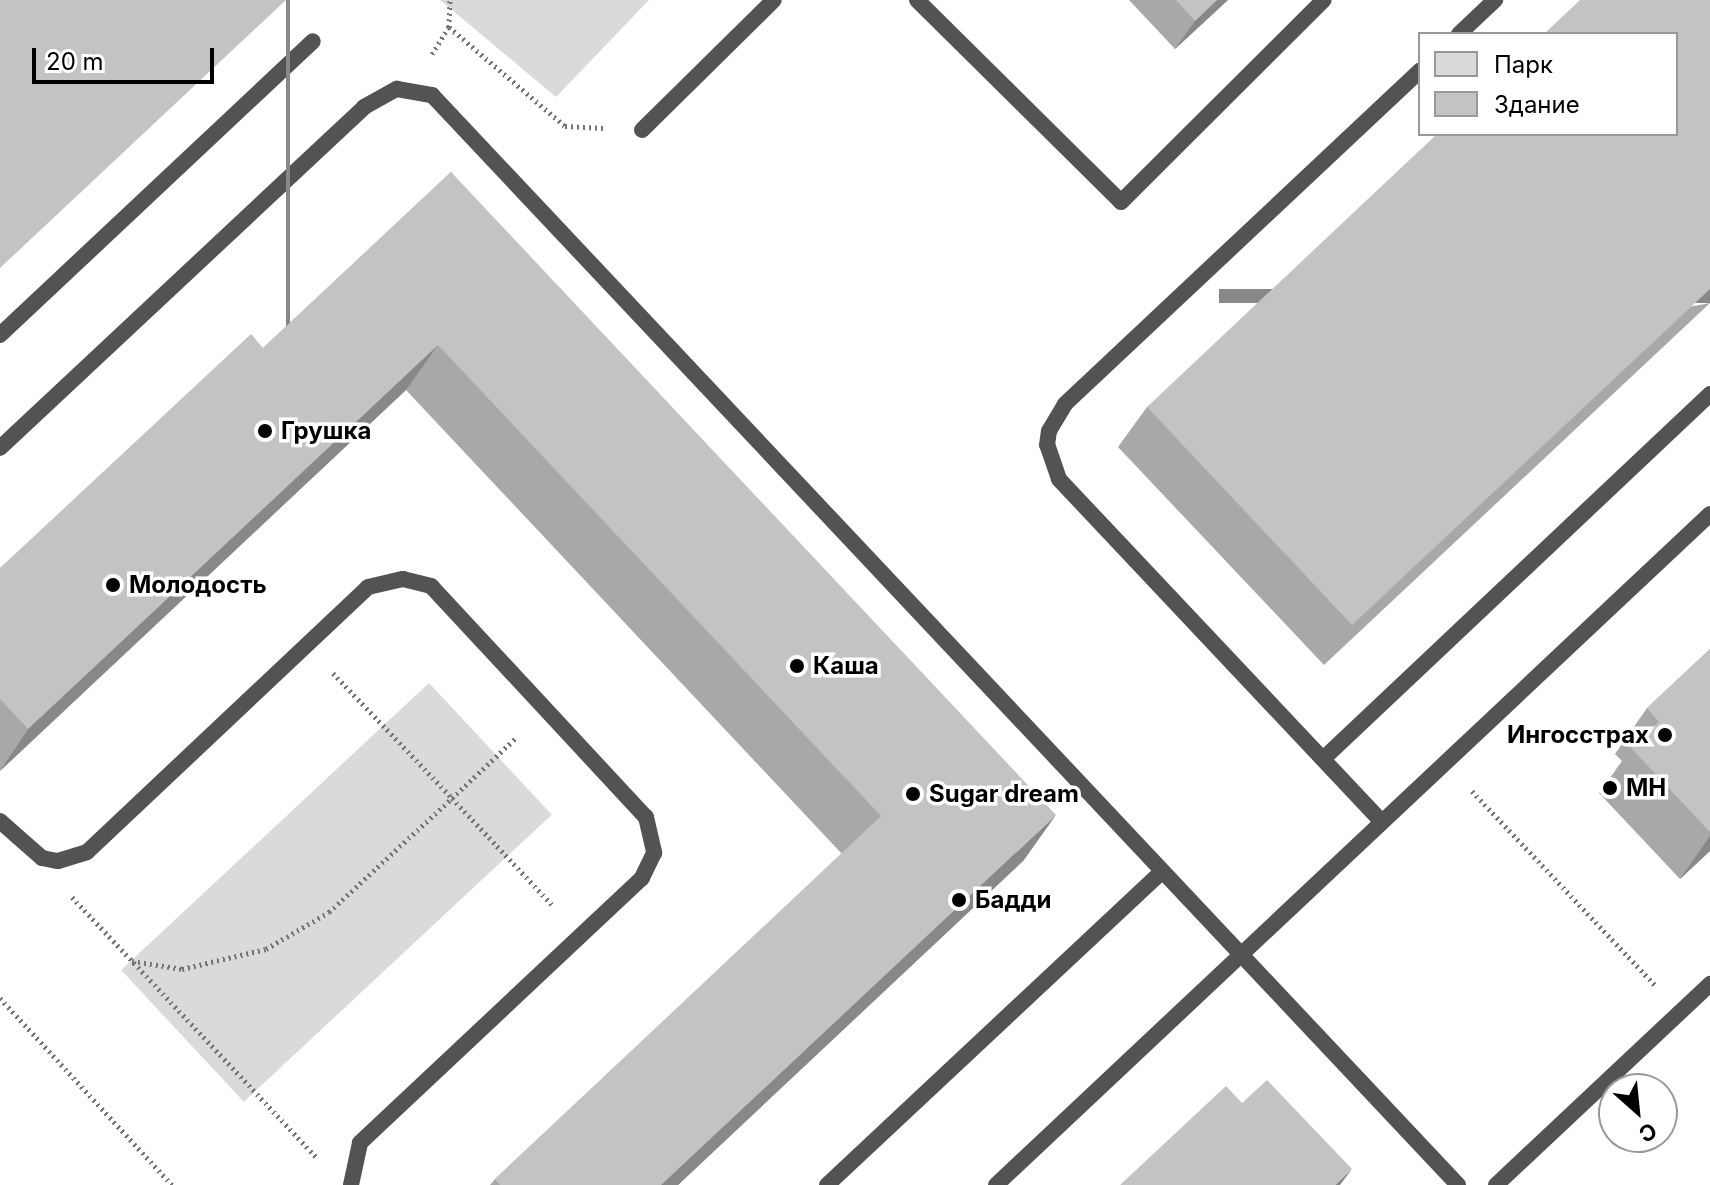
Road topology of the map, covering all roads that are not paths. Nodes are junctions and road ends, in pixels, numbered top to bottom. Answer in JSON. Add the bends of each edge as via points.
{"nodes":[{"id":1,"x":774,"y":0,"type":"edge"},
{"id":2,"x":917,"y":0,"type":"edge"},
{"id":3,"x":1324,"y":0,"type":"edge"},
{"id":4,"x":1495,"y":0,"type":"edge"},
{"id":5,"x":1461,"y":32,"type":"edge"},
{"id":6,"x":313,"y":41,"type":"dead end"},
{"id":7,"x":1418,"y":73,"type":"edge"},
{"id":8,"x":642,"y":130,"type":"road end"},
{"id":9,"x":0,"y":335,"type":"edge"},
{"id":10,"x":1710,"y":394,"type":"edge"},
{"id":11,"x":0,"y":448,"type":"edge"},
{"id":12,"x":1710,"y":514,"type":"edge"},
{"id":13,"x":1323,"y":759,"type":"junction"},
{"id":14,"x":0,"y":821,"type":"edge"},
{"id":15,"x":1382,"y":822,"type":"junction"},
{"id":16,"x":1162,"y":871,"type":"junction"},
{"id":17,"x":1241,"y":954,"type":"junction"},
{"id":18,"x":1710,"y":984,"type":"edge"},
{"id":19,"x":351,"y":1185,"type":"edge"},
{"id":20,"x":827,"y":1185,"type":"edge"},
{"id":21,"x":996,"y":1185,"type":"edge"},
{"id":22,"x":1458,"y":1185,"type":"edge"},
{"id":23,"x":1496,"y":1185,"type":"edge"}],
"edges":[{"from":1,"to":8,"type":"lane"},
{"from":2,"to":3,"type":"lane","via":[[1121,202]]},
{"from":4,"to":5,"type":"lane"},
{"from":6,"to":9,"type":"lane"},
{"from":7,"to":13,"type":"lane","via":[[1065,404],[1049,431],[1047,455],[1059,479]]},
{"from":10,"to":13,"type":"lane"},
{"from":11,"to":16,"type":"lane","via":[[364,107],[397,89],[432,95]]},
{"from":12,"to":15,"type":"lane"},
{"from":13,"to":15,"type":"lane"},
{"from":14,"to":19,"type":"lane","via":[[26,849],[58,861],[87,852],[368,587],[390,580],[431,586],[646,817],[654,844],[642,878],[360,1143]]},
{"from":15,"to":17,"type":"lane"},
{"from":16,"to":17,"type":"lane"},
{"from":16,"to":20,"type":"lane"},
{"from":17,"to":21,"type":"lane"},
{"from":17,"to":22,"type":"lane"},
{"from":18,"to":23,"type":"lane"}]}
